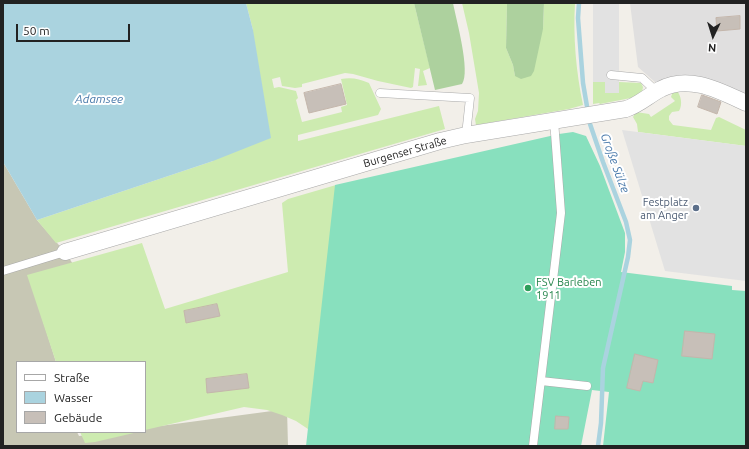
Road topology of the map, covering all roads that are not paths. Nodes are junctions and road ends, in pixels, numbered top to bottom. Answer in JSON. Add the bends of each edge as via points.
{"nodes":[{"id":1,"x":611,"y":75,"type":"dead end"},
{"id":2,"x":656,"y":91,"type":"junction"},
{"id":3,"x":380,"y":93,"type":"dead end"},
{"id":4,"x":746,"y":102,"type":"edge"},
{"id":5,"x":554,"y":120,"type":"junction"},
{"id":6,"x":466,"y":135,"type":"junction"},
{"id":7,"x":65,"y":252,"type":"joint"},
{"id":8,"x":3,"y":272,"type":"edge"},
{"id":9,"x":541,"y":381,"type":"junction"},
{"id":10,"x":587,"y":386,"type":"dead end"},
{"id":11,"x":533,"y":446,"type":"edge"}],
"edges":[{"from":1,"to":2,"type":"lane","via":[[642,78]]},
{"from":2,"to":4,"type":"street","name":"Burgenser Straße","via":[[675,84],[697,84]]},
{"from":2,"to":5,"type":"street","name":"Burgenser Straße","via":[[631,107]]},
{"from":3,"to":6,"type":"lane","via":[[470,98]]},
{"from":5,"to":6,"type":"street","name":"Burgenser Straße"},
{"from":5,"to":9,"type":"lane","via":[[561,213]]},
{"from":6,"to":7,"type":"street","name":"Burgenser Straße"},
{"from":7,"to":8,"type":"lane"},
{"from":9,"to":10,"type":"lane"},
{"from":9,"to":11,"type":"lane"}]}
